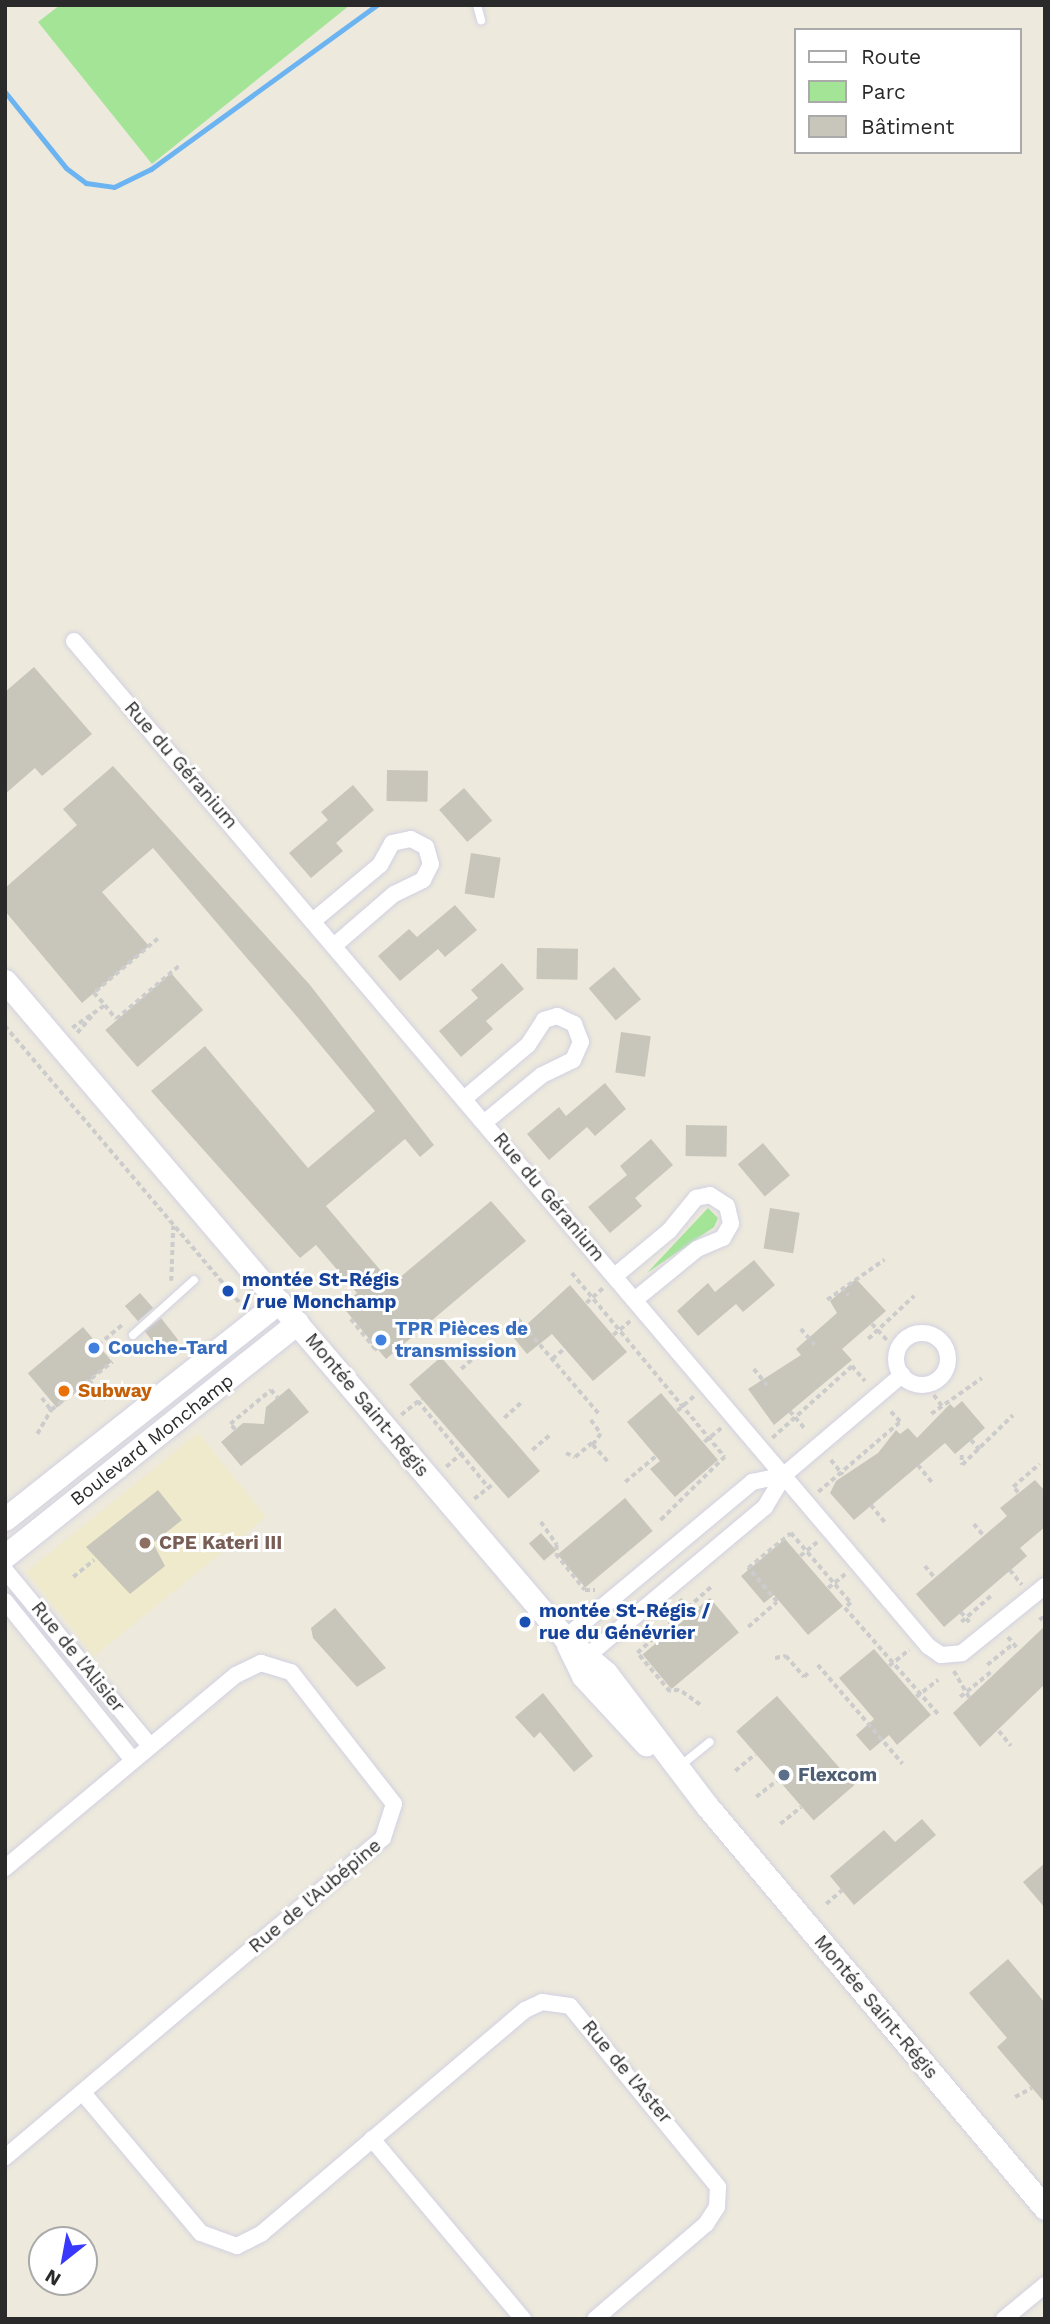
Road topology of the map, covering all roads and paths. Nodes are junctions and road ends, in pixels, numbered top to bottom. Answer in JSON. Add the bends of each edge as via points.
{"nodes":[{"id":1,"x":477,"y":5,"type":"edge"},
{"id":2,"x":481,"y":19,"type":"dead end"},
{"id":3,"x":74,"y":640,"type":"dead end"},
{"id":4,"x":314,"y":920,"type":"junction"},
{"id":5,"x":158,"y":939,"type":"dead end"},
{"id":6,"x":335,"y":945,"type":"junction"},
{"id":7,"x":180,"y":965,"type":"dead end"},
{"id":8,"x":5,"y":981,"type":"edge"},
{"id":9,"x":105,"y":1005,"type":"junction"},
{"id":10,"x":92,"y":1016,"type":"junction"},
{"id":11,"x":5,"y":1026,"type":"edge"},
{"id":12,"x":71,"y":1029,"type":"dead end"},
{"id":13,"x":76,"y":1035,"type":"dead end"},
{"id":14,"x":465,"y":1098,"type":"junction"},
{"id":15,"x":485,"y":1122,"type":"junction"},
{"id":16,"x":173,"y":1224,"type":"junction"},
{"id":17,"x":884,"y":1259,"type":"dead end"},
{"id":18,"x":572,"y":1273,"type":"dead end"},
{"id":19,"x":194,"y":1280,"type":"dead end"},
{"id":20,"x":171,"y":1281,"type":"dead end"},
{"id":21,"x":610,"y":1281,"type":"junction"},
{"id":22,"x":842,"y":1287,"type":"junction"},
{"id":23,"x":849,"y":1296,"type":"dead end"},
{"id":24,"x":914,"y":1296,"type":"dead end"},
{"id":25,"x":593,"y":1297,"type":"junction"},
{"id":26,"x":636,"y":1299,"type":"junction"},
{"id":27,"x":827,"y":1300,"type":"dead end"},
{"id":28,"x":279,"y":1302,"type":"junction"},
{"id":29,"x":586,"y":1303,"type":"dead end"},
{"id":30,"x":245,"y":1308,"type":"dead end"},
{"id":31,"x":351,"y":1319,"type":"dead end"},
{"id":32,"x":518,"y":1319,"type":"dead end"},
{"id":33,"x":631,"y":1320,"type":"dead end"},
{"id":34,"x":297,"y":1323,"type":"junction"},
{"id":35,"x":124,"y":1324,"type":"dead end"},
{"id":36,"x":872,"y":1324,"type":"dead end"},
{"id":37,"x":801,"y":1329,"type":"dead end"},
{"id":38,"x":620,"y":1330,"type":"junction"},
{"id":39,"x":878,"y":1331,"type":"junction"},
{"id":40,"x":132,"y":1335,"type":"dead end"},
{"id":41,"x":614,"y":1335,"type":"dead end"},
{"id":42,"x":868,"y":1339,"type":"dead end"},
{"id":43,"x":370,"y":1340,"type":"dead end"},
{"id":44,"x":887,"y":1340,"type":"dead end"},
{"id":45,"x":98,"y":1345,"type":"dead end"},
{"id":46,"x":814,"y":1345,"type":"dead end"},
{"id":47,"x":565,"y":1348,"type":"dead end"},
{"id":48,"x":482,"y":1351,"type":"dead end"},
{"id":49,"x":552,"y":1359,"type":"junction"},
{"id":50,"x":112,"y":1362,"type":"dead end"},
{"id":51,"x":461,"y":1369,"type":"dead end"},
{"id":52,"x":754,"y":1369,"type":"dead end"},
{"id":53,"x":902,"y":1375,"type":"dead end"},
{"id":54,"x":982,"y":1378,"type":"dead end"},
{"id":55,"x":89,"y":1380,"type":"junction"},
{"id":56,"x":865,"y":1381,"type":"dead end"},
{"id":57,"x":767,"y":1385,"type":"dead end"},
{"id":58,"x":695,"y":1395,"type":"dead end"},
{"id":59,"x":934,"y":1395,"type":"dead end"},
{"id":60,"x":42,"y":1398,"type":"dead end"},
{"id":61,"x":278,"y":1398,"type":"dead end"},
{"id":62,"x":106,"y":1400,"type":"dead end"},
{"id":63,"x":523,"y":1401,"type":"dead end"},
{"id":64,"x":684,"y":1404,"type":"junction"},
{"id":65,"x":943,"y":1407,"type":"junction"},
{"id":66,"x":51,"y":1410,"type":"junction"},
{"id":67,"x":889,"y":1410,"type":"dead end"},
{"id":68,"x":677,"y":1411,"type":"dead end"},
{"id":69,"x":791,"y":1413,"type":"junction"},
{"id":70,"x":599,"y":1414,"type":"dead end"},
{"id":71,"x":401,"y":1415,"type":"dead end"},
{"id":72,"x":931,"y":1415,"type":"dead end"},
{"id":73,"x":1013,"y":1415,"type":"dead end"},
{"id":74,"x":504,"y":1418,"type":"dead end"},
{"id":75,"x":591,"y":1420,"type":"dead end"},
{"id":76,"x":722,"y":1427,"type":"dead end"},
{"id":77,"x":235,"y":1430,"type":"dead end"},
{"id":78,"x":806,"y":1430,"type":"dead end"},
{"id":79,"x":37,"y":1434,"type":"dead end"},
{"id":80,"x":551,"y":1434,"type":"dead end"},
{"id":81,"x":710,"y":1437,"type":"junction"},
{"id":82,"x":771,"y":1440,"type":"dead end"},
{"id":83,"x":971,"y":1440,"type":"dead end"},
{"id":84,"x":594,"y":1441,"type":"junction"},
{"id":85,"x":704,"y":1442,"type":"dead end"},
{"id":86,"x":532,"y":1450,"type":"dead end"},
{"id":87,"x":980,"y":1450,"type":"junction"},
{"id":88,"x":462,"y":1453,"type":"junction"},
{"id":89,"x":566,"y":1453,"type":"dead end"},
{"id":90,"x":962,"y":1455,"type":"dead end"},
{"id":91,"x":656,"y":1456,"type":"dead end"},
{"id":92,"x":831,"y":1460,"type":"dead end"},
{"id":93,"x":609,"y":1463,"type":"dead end"},
{"id":94,"x":1039,"y":1464,"type":"dead end"},
{"id":95,"x":918,"y":1465,"type":"dead end"},
{"id":96,"x":446,"y":1467,"type":"dead end"},
{"id":97,"x":784,"y":1475,"type":"junction"},
{"id":98,"x":843,"y":1475,"type":"junction"},
{"id":99,"x":625,"y":1482,"type":"dead end"},
{"id":100,"x":932,"y":1482,"type":"dead end"},
{"id":101,"x":493,"y":1484,"type":"dead end"},
{"id":102,"x":489,"y":1488,"type":"junction"},
{"id":103,"x":816,"y":1492,"type":"dead end"},
{"id":104,"x":1018,"y":1493,"type":"dead end"},
{"id":105,"x":474,"y":1499,"type":"dead end"},
{"id":106,"x":871,"y":1505,"type":"dead end"},
{"id":107,"x":5,"y":1519,"type":"edge"},
{"id":108,"x":541,"y":1522,"type":"dead end"},
{"id":109,"x":659,"y":1522,"type":"dead end"},
{"id":110,"x":885,"y":1522,"type":"dead end"},
{"id":111,"x":974,"y":1524,"type":"dead end"},
{"id":112,"x":984,"y":1536,"type":"dead end"},
{"id":113,"x":819,"y":1540,"type":"dead end"},
{"id":114,"x":807,"y":1551,"type":"junction"},
{"id":115,"x":5,"y":1556,"type":"edge"},
{"id":116,"x":800,"y":1556,"type":"dead end"},
{"id":117,"x":94,"y":1560,"type":"dead end"},
{"id":118,"x":925,"y":1566,"type":"dead end"},
{"id":119,"x":5,"y":1570,"type":"edge"},
{"id":120,"x":1010,"y":1570,"type":"dead end"},
{"id":121,"x":846,"y":1573,"type":"dead end"},
{"id":122,"x":72,"y":1577,"type":"dead end"},
{"id":123,"x":935,"y":1578,"type":"dead end"},
{"id":124,"x":834,"y":1583,"type":"junction"},
{"id":125,"x":602,"y":1584,"type":"dead end"},
{"id":126,"x":713,"y":1585,"type":"dead end"},
{"id":127,"x":1045,"y":1586,"type":"edge"},
{"id":128,"x":1024,"y":1587,"type":"dead end"},
{"id":129,"x":828,"y":1588,"type":"dead end"},
{"id":130,"x":992,"y":1595,"type":"dead end"},
{"id":131,"x":680,"y":1599,"type":"dead end"},
{"id":132,"x":5,"y":1601,"type":"edge"},
{"id":133,"x":687,"y":1607,"type":"junction"},
{"id":134,"x":961,"y":1612,"type":"dead end"},
{"id":135,"x":692,"y":1614,"type":"dead end"},
{"id":136,"x":1045,"y":1615,"type":"edge"},
{"id":137,"x":966,"y":1618,"type":"junction"},
{"id":138,"x":1039,"y":1620,"type":"dead end"},
{"id":139,"x":961,"y":1622,"type":"dead end"},
{"id":140,"x":647,"y":1627,"type":"dead end"},
{"id":141,"x":748,"y":1627,"type":"dead end"},
{"id":142,"x":975,"y":1628,"type":"dead end"},
{"id":143,"x":1005,"y":1634,"type":"dead end"},
{"id":144,"x":654,"y":1635,"type":"junction"},
{"id":145,"x":565,"y":1638,"type":"junction"},
{"id":146,"x":659,"y":1642,"type":"dead end"},
{"id":147,"x":1013,"y":1644,"type":"junction"},
{"id":148,"x":910,"y":1649,"type":"dead end"},
{"id":149,"x":1017,"y":1649,"type":"dead end"},
{"id":150,"x":775,"y":1658,"type":"dead end"},
{"id":151,"x":583,"y":1660,"type":"junction"},
{"id":152,"x":895,"y":1662,"type":"junction"},
{"id":153,"x":818,"y":1665,"type":"dead end"},
{"id":154,"x":987,"y":1665,"type":"dead end"},
{"id":155,"x":889,"y":1666,"type":"dead end"},
{"id":156,"x":954,"y":1667,"type":"dead end"},
{"id":157,"x":992,"y":1671,"type":"dead end"},
{"id":158,"x":808,"y":1673,"type":"dead end"},
{"id":159,"x":938,"y":1679,"type":"dead end"},
{"id":160,"x":921,"y":1693,"type":"junction"},
{"id":161,"x":965,"y":1693,"type":"junction"},
{"id":162,"x":916,"y":1698,"type":"dead end"},
{"id":163,"x":960,"y":1698,"type":"dead end"},
{"id":164,"x":970,"y":1699,"type":"dead end"},
{"id":165,"x":700,"y":1704,"type":"dead end"},
{"id":166,"x":939,"y":1714,"type":"dead end"},
{"id":167,"x":999,"y":1731,"type":"dead end"},
{"id":168,"x":710,"y":1742,"type":"dead end"},
{"id":169,"x":150,"y":1746,"type":"junction"},
{"id":170,"x":1011,"y":1746,"type":"dead end"},
{"id":171,"x":755,"y":1754,"type":"dead end"},
{"id":172,"x":133,"y":1760,"type":"junction"},
{"id":173,"x":903,"y":1764,"type":"dead end"},
{"id":174,"x":676,"y":1769,"type":"junction"},
{"id":175,"x":734,"y":1771,"type":"dead end"},
{"id":176,"x":778,"y":1780,"type":"dead end"},
{"id":177,"x":757,"y":1797,"type":"dead end"},
{"id":178,"x":801,"y":1807,"type":"dead end"},
{"id":179,"x":780,"y":1824,"type":"dead end"},
{"id":180,"x":5,"y":1868,"type":"edge"},
{"id":181,"x":842,"y":1890,"type":"dead end"},
{"id":182,"x":826,"y":1904,"type":"dead end"},
{"id":183,"x":1032,"y":2088,"type":"dead end"},
{"id":184,"x":83,"y":2093,"type":"junction"},
{"id":185,"x":1015,"y":2097,"type":"dead end"},
{"id":186,"x":372,"y":2139,"type":"junction"},
{"id":187,"x":5,"y":2158,"type":"edge"},
{"id":188,"x":1045,"y":2208,"type":"edge"},
{"id":189,"x":1045,"y":2285,"type":"edge"},
{"id":190,"x":523,"y":2319,"type":"edge"},
{"id":191,"x":595,"y":2319,"type":"edge"},
{"id":192,"x":1004,"y":2319,"type":"edge"}],
"edges":[{"from":1,"to":2,"type":"lane"},
{"from":3,"to":4,"type":"street","name":"Rue du Géranium"},
{"from":4,"to":6,"type":"street","name":"Rue du Géranium"},
{"from":4,"to":6,"type":"street","via":[[380,864],[392,844],[411,839],[426,848],[431,864],[423,880],[394,894]]},
{"from":5,"to":9,"type":"path","via":[[94,993]]},
{"from":6,"to":14,"type":"street","name":"Rue du Géranium"},
{"from":7,"to":9,"type":"path","via":[[116,1019]]},
{"from":8,"to":28,"type":"street","name":"Montée Saint-Régis"},
{"from":9,"to":10,"type":"path"},
{"from":10,"to":12,"type":"path"},
{"from":10,"to":13,"type":"path"},
{"from":11,"to":16,"type":"path"},
{"from":14,"to":15,"type":"street","name":"Rue du Géranium"},
{"from":14,"to":15,"type":"street","via":[[528,1045],[544,1020],[557,1016],[574,1024],[581,1042],[573,1060],[542,1075]]},
{"from":15,"to":21,"type":"street","name":"Rue du Géranium"},
{"from":16,"to":20,"type":"path"},
{"from":16,"to":30,"type":"path"},
{"from":17,"to":22,"type":"path"},
{"from":18,"to":25,"type":"path"},
{"from":19,"to":40,"type":"lane"},
{"from":21,"to":25,"type":"path"},
{"from":21,"to":26,"type":"street","name":"Rue du Géranium"},
{"from":21,"to":26,"type":"street","via":[[669,1231],[696,1198],[716,1197],[727,1206],[731,1224],[723,1238],[698,1248]]},
{"from":22,"to":23,"type":"path"},
{"from":22,"to":27,"type":"path"},
{"from":24,"to":39,"type":"path"},
{"from":25,"to":29,"type":"path"},
{"from":25,"to":38,"type":"path"},
{"from":26,"to":97,"type":"street","name":"Rue du Géranium"},
{"from":28,"to":34,"type":"street","name":"Montée Saint-Régis"},
{"from":28,"to":107,"type":"street","name":"Boulevard Monchamp"},
{"from":31,"to":43,"type":"path","via":[[377,1351]]},
{"from":32,"to":49,"type":"path"},
{"from":33,"to":38,"type":"path"},
{"from":34,"to":115,"type":"street","name":"Boulevard Monchamp"},
{"from":34,"to":145,"type":"street","name":"Montée Saint-Régis"},
{"from":35,"to":45,"type":"path"},
{"from":36,"to":39,"type":"path"},
{"from":37,"to":46,"type":"path"},
{"from":38,"to":41,"type":"path"},
{"from":38,"to":64,"type":"path"},
{"from":39,"to":42,"type":"path"},
{"from":39,"to":44,"type":"path"},
{"from":47,"to":49,"type":"path"},
{"from":48,"to":51,"type":"path"},
{"from":49,"to":70,"type":"path"},
{"from":50,"to":55,"type":"path"},
{"from":52,"to":57,"type":"path"},
{"from":53,"to":97,"type":"street"},
{"from":54,"to":65,"type":"path"},
{"from":55,"to":62,"type":"path"},
{"from":55,"to":66,"type":"path"},
{"from":56,"to":69,"type":"path","via":[[852,1366]]},
{"from":58,"to":64,"type":"path"},
{"from":59,"to":65,"type":"path"},
{"from":60,"to":66,"type":"path"},
{"from":61,"to":77,"type":"path","via":[[271,1390],[230,1424]]},
{"from":63,"to":74,"type":"path"},
{"from":64,"to":68,"type":"path"},
{"from":64,"to":81,"type":"path"},
{"from":65,"to":72,"type":"path"},
{"from":66,"to":79,"type":"path"},
{"from":67,"to":98,"type":"path","via":[[900,1422]]},
{"from":69,"to":78,"type":"path"},
{"from":69,"to":82,"type":"path"},
{"from":71,"to":88,"type":"path","via":[[420,1400]]},
{"from":73,"to":87,"type":"path"},
{"from":75,"to":84,"type":"path","via":[[601,1434]]},
{"from":76,"to":81,"type":"path"},
{"from":80,"to":86,"type":"path"},
{"from":81,"to":85,"type":"path"},
{"from":81,"to":109,"type":"path","via":[[723,1461]]},
{"from":83,"to":87,"type":"path"},
{"from":84,"to":89,"type":"path","via":[[575,1457]]},
{"from":84,"to":93,"type":"path"},
{"from":87,"to":90,"type":"path","via":[[962,1465]]},
{"from":88,"to":96,"type":"path"},
{"from":88,"to":102,"type":"path"},
{"from":91,"to":99,"type":"path"},
{"from":92,"to":98,"type":"path"},
{"from":94,"to":104,"type":"path","via":[[1013,1487]]},
{"from":95,"to":100,"type":"path"},
{"from":97,"to":127,"type":"street","name":"Rue du Géranium","via":[[941,1655],[966,1651]]},
{"from":97,"to":145,"type":"street","via":[[752,1482]]},
{"from":97,"to":151,"type":"street","via":[[765,1507]]},
{"from":98,"to":103,"type":"path"},
{"from":101,"to":102,"type":"path"},
{"from":102,"to":105,"type":"path"},
{"from":106,"to":110,"type":"path"},
{"from":108,"to":125,"type":"path","via":[[556,1554],[585,1590]]},
{"from":111,"to":112,"type":"path"},
{"from":113,"to":114,"type":"path"},
{"from":114,"to":116,"type":"path"},
{"from":114,"to":124,"type":"path"},
{"from":114,"to":141,"type":"path","via":[[791,1533],[748,1568],[778,1602]]},
{"from":117,"to":122,"type":"path"},
{"from":118,"to":123,"type":"path"},
{"from":119,"to":169,"type":"street","name":"Rue de l'Alisier"},
{"from":120,"to":128,"type":"path"},
{"from":121,"to":124,"type":"path"},
{"from":124,"to":129,"type":"path"},
{"from":124,"to":152,"type":"path","via":[[851,1603],[845,1608]]},
{"from":126,"to":133,"type":"path"},
{"from":130,"to":137,"type":"path"},
{"from":131,"to":133,"type":"path"},
{"from":132,"to":172,"type":"street","name":"Rue de l'Alisier"},
{"from":133,"to":135,"type":"path"},
{"from":133,"to":144,"type":"path"},
{"from":134,"to":137,"type":"path"},
{"from":136,"to":138,"type":"path"},
{"from":137,"to":139,"type":"path"},
{"from":137,"to":142,"type":"path"},
{"from":140,"to":144,"type":"path"},
{"from":143,"to":147,"type":"path"},
{"from":144,"to":146,"type":"path"},
{"from":144,"to":165,"type":"path","via":[[637,1653],[670,1692],[679,1690]]},
{"from":145,"to":151,"type":"street","name":"Montée Saint-Régis"},
{"from":147,"to":149,"type":"path"},
{"from":147,"to":154,"type":"path"},
{"from":148,"to":152,"type":"path"},
{"from":150,"to":158,"type":"path","via":[[786,1656],[804,1677]]},
{"from":151,"to":174,"type":"street","name":"Montée Saint-Régis"},
{"from":152,"to":155,"type":"path"},
{"from":152,"to":160,"type":"path"},
{"from":153,"to":173,"type":"path"},
{"from":156,"to":161,"type":"path"},
{"from":157,"to":161,"type":"path"},
{"from":159,"to":160,"type":"path"},
{"from":160,"to":162,"type":"path"},
{"from":160,"to":166,"type":"path"},
{"from":161,"to":163,"type":"path"},
{"from":161,"to":164,"type":"path"},
{"from":167,"to":170,"type":"path"},
{"from":168,"to":174,"type":"lane"},
{"from":169,"to":172,"type":"street","name":"Rue de l'Aubépine"},
{"from":169,"to":184,"type":"street","name":"Rue de l'Aubépine","via":[[244,1669],[278,1664],[386,1785],[395,1815],[383,1838]]},
{"from":171,"to":175,"type":"path"},
{"from":172,"to":180,"type":"street","name":"Rue de l'Aubépine"},
{"from":174,"to":188,"type":"street","name":"Montée Saint-Régis"},
{"from":176,"to":177,"type":"path"},
{"from":178,"to":179,"type":"path"},
{"from":181,"to":182,"type":"path"},
{"from":183,"to":185,"type":"path"},
{"from":184,"to":186,"type":"street","name":"Rue de l'Aster","via":[[201,2234],[228,2246],[255,2238]]},
{"from":184,"to":187,"type":"street","name":"Rue de l'Aubépine"},
{"from":186,"to":190,"type":"street"},
{"from":186,"to":191,"type":"street","name":"Rue de l'Aster","via":[[533,2005],[552,2001],[577,2012],[710,2171],[719,2198],[706,2224]]},
{"from":189,"to":192,"type":"street"}]}
